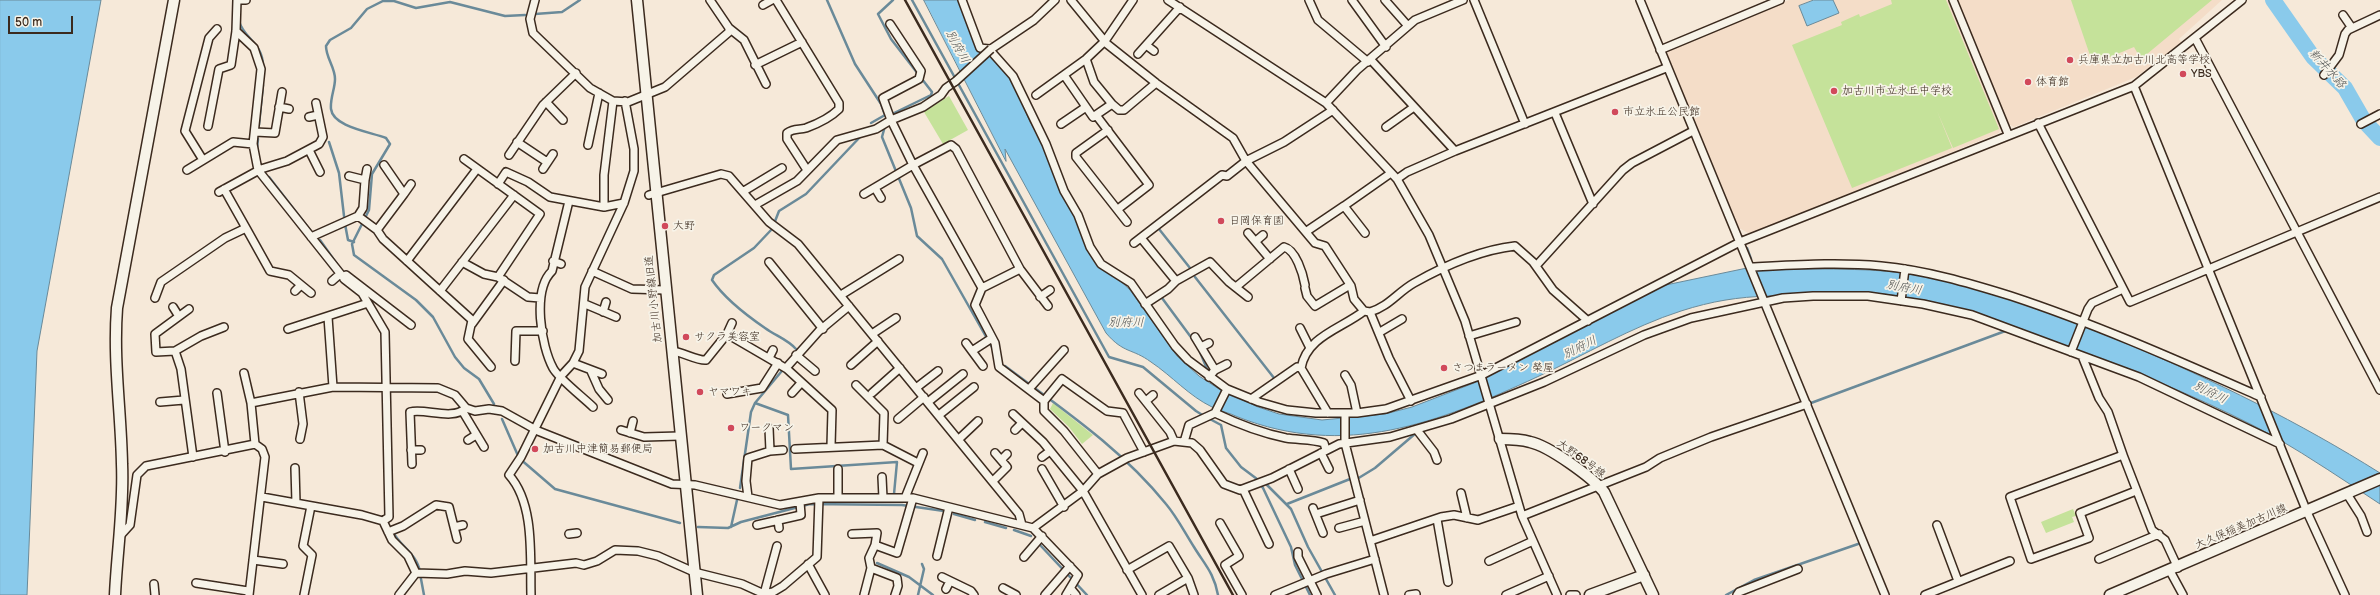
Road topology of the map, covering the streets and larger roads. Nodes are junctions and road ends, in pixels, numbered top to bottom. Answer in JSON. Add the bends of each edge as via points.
{"nodes":[{"id":1,"x":174,"y":0,"type":"edge"},
{"id":2,"x":237,"y":0,"type":"edge"},
{"id":3,"x":246,"y":0,"type":"edge"},
{"id":4,"x":535,"y":0,"type":"edge"},
{"id":5,"x":637,"y":0,"type":"edge"},
{"id":6,"x":710,"y":0,"type":"edge"},
{"id":7,"x":772,"y":0,"type":"edge"},
{"id":8,"x":776,"y":0,"type":"edge"},
{"id":9,"x":962,"y":0,"type":"edge"},
{"id":10,"x":1055,"y":0,"type":"edge"},
{"id":11,"x":1071,"y":0,"type":"edge"},
{"id":12,"x":1133,"y":0,"type":"edge"},
{"id":13,"x":1168,"y":0,"type":"edge"},
{"id":14,"x":1309,"y":0,"type":"edge"},
{"id":15,"x":1352,"y":0,"type":"edge"},
{"id":16,"x":1385,"y":0,"type":"edge"},
{"id":17,"x":1463,"y":0,"type":"edge"},
{"id":18,"x":1474,"y":0,"type":"edge"},
{"id":19,"x":1640,"y":0,"type":"edge"},
{"id":20,"x":1780,"y":0,"type":"edge"},
{"id":21,"x":1953,"y":0,"type":"edge"},
{"id":22,"x":2242,"y":0,"type":"edge"},
{"id":23,"x":763,"y":5,"type":"dead end"},
{"id":24,"x":1180,"y":7,"type":"junction"},
{"id":25,"x":2343,"y":15,"type":"dead end"},
{"id":26,"x":2380,"y":15,"type":"edge"},
{"id":27,"x":890,"y":24,"type":"dead end"},
{"id":28,"x":1408,"y":26,"type":"junction"},
{"id":29,"x":729,"y":28,"type":"junction"},
{"id":30,"x":2352,"y":28,"type":"junction"},
{"id":31,"x":217,"y":29,"type":"dead end"},
{"id":32,"x":236,"y":31,"type":"junction"},
{"id":33,"x":2195,"y":38,"type":"junction"},
{"id":34,"x":1105,"y":41,"type":"junction"},
{"id":35,"x":802,"y":42,"type":"junction"},
{"id":36,"x":1146,"y":45,"type":"junction"},
{"id":37,"x":1386,"y":47,"type":"junction"},
{"id":38,"x":1660,"y":50,"type":"junction"},
{"id":39,"x":1154,"y":51,"type":"dead end"},
{"id":40,"x":1138,"y":54,"type":"dead end"},
{"id":41,"x":1086,"y":59,"type":"junction"},
{"id":42,"x":1370,"y":61,"type":"junction"},
{"id":43,"x":755,"y":64,"type":"junction"},
{"id":44,"x":1666,"y":68,"type":"junction"},
{"id":45,"x":576,"y":73,"type":"junction"},
{"id":46,"x":1064,"y":75,"type":"junction"},
{"id":47,"x":2324,"y":75,"type":"dead end"},
{"id":48,"x":1156,"y":83,"type":"junction"},
{"id":49,"x":766,"y":84,"type":"dead end"},
{"id":50,"x":2134,"y":86,"type":"junction"},
{"id":51,"x":282,"y":92,"type":"dead end"},
{"id":52,"x":599,"y":93,"type":"junction"},
{"id":53,"x":646,"y":93,"type":"junction"},
{"id":54,"x":1036,"y":94,"type":"dead end"},
{"id":55,"x":613,"y":101,"type":"junction"},
{"id":56,"x":625,"y":101,"type":"junction"},
{"id":57,"x":546,"y":102,"type":"junction"},
{"id":58,"x":316,"y":103,"type":"dead end"},
{"id":59,"x":1326,"y":103,"type":"junction"},
{"id":60,"x":1112,"y":104,"type":"junction"},
{"id":61,"x":279,"y":107,"type":"junction"},
{"id":62,"x":1086,"y":107,"type":"junction"},
{"id":63,"x":1414,"y":107,"type":"junction"},
{"id":64,"x":290,"y":109,"type":"dead end"},
{"id":65,"x":1333,"y":110,"type":"junction"},
{"id":66,"x":1555,"y":113,"type":"junction"},
{"id":67,"x":2380,"y":114,"type":"edge"},
{"id":68,"x":318,"y":115,"type":"junction"},
{"id":69,"x":1096,"y":115,"type":"junction"},
{"id":70,"x":309,"y":117,"type":"dead end"},
{"id":71,"x":563,"y":120,"type":"dead end"},
{"id":72,"x":890,"y":120,"type":"junction"},
{"id":73,"x":2038,"y":123,"type":"junction"},
{"id":74,"x":1061,"y":124,"type":"dead end"},
{"id":75,"x":1525,"y":124,"type":"junction"},
{"id":76,"x":2360,"y":124,"type":"dead end"},
{"id":77,"x":208,"y":126,"type":"dead end"},
{"id":78,"x":1386,"y":127,"type":"dead end"},
{"id":79,"x":1108,"y":130,"type":"junction"},
{"id":80,"x":1693,"y":131,"type":"junction"},
{"id":81,"x":255,"y":132,"type":"junction"},
{"id":82,"x":2008,"y":134,"type":"junction"},
{"id":83,"x":517,"y":142,"type":"junction"},
{"id":84,"x":252,"y":144,"type":"junction"},
{"id":85,"x":588,"y":145,"type":"dead end"},
{"id":86,"x":309,"y":150,"type":"junction"},
{"id":87,"x":1455,"y":151,"type":"junction"},
{"id":88,"x":553,"y":154,"type":"dead end"},
{"id":89,"x":509,"y":155,"type":"dead end"},
{"id":90,"x":464,"y":159,"type":"dead end"},
{"id":91,"x":203,"y":160,"type":"junction"},
{"id":92,"x":1246,"y":161,"type":"junction"},
{"id":93,"x":548,"y":162,"type":"junction"},
{"id":94,"x":384,"y":165,"type":"dead end"},
{"id":95,"x":913,"y":165,"type":"junction"},
{"id":96,"x":782,"y":168,"type":"dead end"},
{"id":97,"x":368,"y":169,"type":"dead end"},
{"id":98,"x":477,"y":169,"type":"junction"},
{"id":99,"x":543,"y":169,"type":"dead end"},
{"id":100,"x":187,"y":170,"type":"dead end"},
{"id":101,"x":258,"y":170,"type":"junction"},
{"id":102,"x":807,"y":170,"type":"junction"},
{"id":103,"x":320,"y":172,"type":"dead end"},
{"id":104,"x":1391,"y":173,"type":"junction"},
{"id":105,"x":349,"y":176,"type":"dead end"},
{"id":106,"x":1397,"y":179,"type":"junction"},
{"id":107,"x":365,"y":180,"type":"junction"},
{"id":108,"x":412,"y":184,"type":"dead end"},
{"id":109,"x":498,"y":184,"type":"junction"},
{"id":110,"x":875,"y":188,"type":"junction"},
{"id":111,"x":744,"y":191,"type":"junction"},
{"id":112,"x":404,"y":194,"type":"junction"},
{"id":113,"x":652,"y":194,"type":"junction"},
{"id":114,"x":864,"y":194,"type":"dead end"},
{"id":115,"x":514,"y":195,"type":"junction"},
{"id":116,"x":2380,"y":196,"type":"edge"},
{"id":117,"x":881,"y":198,"type":"dead end"},
{"id":118,"x":569,"y":201,"type":"junction"},
{"id":119,"x":624,"y":203,"type":"junction"},
{"id":120,"x":1593,"y":204,"type":"junction"},
{"id":121,"x":755,"y":205,"type":"junction"},
{"id":122,"x":1344,"y":206,"type":"junction"},
{"id":123,"x":604,"y":207,"type":"junction"},
{"id":124,"x":1118,"y":209,"type":"junction"},
{"id":125,"x":363,"y":219,"type":"junction"},
{"id":126,"x":1127,"y":222,"type":"dead end"},
{"id":127,"x":246,"y":228,"type":"junction"},
{"id":128,"x":377,"y":230,"type":"junction"},
{"id":129,"x":1307,"y":231,"type":"junction"},
{"id":130,"x":2297,"y":231,"type":"junction"},
{"id":131,"x":1248,"y":233,"type":"dead end"},
{"id":132,"x":1365,"y":233,"type":"dead end"},
{"id":133,"x":1263,"y":235,"type":"dead end"},
{"id":134,"x":311,"y":237,"type":"junction"},
{"id":135,"x":1141,"y":238,"type":"junction"},
{"id":136,"x":1256,"y":241,"type":"junction"},
{"id":137,"x":1740,"y":242,"type":"junction"},
{"id":138,"x":1134,"y":243,"type":"dead end"},
{"id":139,"x":272,"y":257,"type":"dead end"},
{"id":140,"x":1270,"y":258,"type":"junction"},
{"id":141,"x":899,"y":260,"type":"dead end"},
{"id":142,"x":407,"y":261,"type":"junction"},
{"id":143,"x":553,"y":261,"type":"junction"},
{"id":144,"x":265,"y":262,"type":"junction"},
{"id":145,"x":462,"y":262,"type":"junction"},
{"id":146,"x":769,"y":262,"type":"dead end"},
{"id":147,"x":561,"y":264,"type":"dead end"},
{"id":148,"x":1536,"y":266,"type":"junction"},
{"id":149,"x":2209,"y":268,"type":"junction"},
{"id":150,"x":1020,"y":269,"type":"junction"},
{"id":151,"x":1443,"y":269,"type":"junction"},
{"id":152,"x":1752,"y":269,"type":"junction"},
{"id":153,"x":1905,"y":269,"type":"junction"},
{"id":154,"x":592,"y":271,"type":"junction"},
{"id":155,"x":342,"y":276,"type":"junction"},
{"id":156,"x":501,"y":279,"type":"junction"},
{"id":157,"x":332,"y":281,"type":"dead end"},
{"id":158,"x":1176,"y":281,"type":"junction"},
{"id":159,"x":301,"y":285,"type":"junction"},
{"id":160,"x":1350,"y":285,"type":"junction"},
{"id":161,"x":1236,"y":287,"type":"junction"},
{"id":162,"x":982,"y":288,"type":"junction"},
{"id":163,"x":2122,"y":289,"type":"junction"},
{"id":164,"x":665,"y":290,"type":"junction"},
{"id":165,"x":1050,"y":290,"type":"dead end"},
{"id":166,"x":295,"y":291,"type":"dead end"},
{"id":167,"x":440,"y":291,"type":"junction"},
{"id":168,"x":311,"y":293,"type":"dead end"},
{"id":169,"x":841,"y":295,"type":"junction"},
{"id":170,"x":1040,"y":296,"type":"junction"},
{"id":171,"x":1248,"y":297,"type":"dead end"},
{"id":172,"x":155,"y":298,"type":"dead end"},
{"id":173,"x":540,"y":298,"type":"junction"},
{"id":174,"x":1764,"y":300,"type":"junction"},
{"id":175,"x":1901,"y":301,"type":"junction"},
{"id":176,"x":606,"y":302,"type":"dead end"},
{"id":177,"x":368,"y":303,"type":"junction"},
{"id":178,"x":585,"y":304,"type":"junction"},
{"id":179,"x":1145,"y":304,"type":"junction"},
{"id":180,"x":850,"y":306,"type":"junction"},
{"id":181,"x":1048,"y":306,"type":"dead end"},
{"id":182,"x":173,"y":307,"type":"dead end"},
{"id":183,"x":189,"y":309,"type":"dead end"},
{"id":184,"x":1367,"y":311,"type":"junction"},
{"id":185,"x":603,"y":312,"type":"junction"},
{"id":186,"x":178,"y":315,"type":"junction"},
{"id":187,"x":328,"y":317,"type":"junction"},
{"id":188,"x":616,"y":317,"type":"dead end"},
{"id":189,"x":896,"y":318,"type":"dead end"},
{"id":190,"x":1402,"y":319,"type":"dead end"},
{"id":191,"x":1588,"y":321,"type":"junction"},
{"id":192,"x":1516,"y":322,"type":"dead end"},
{"id":193,"x":2084,"y":322,"type":"junction"},
{"id":194,"x":732,"y":323,"type":"dead end"},
{"id":195,"x":471,"y":324,"type":"junction"},
{"id":196,"x":411,"y":325,"type":"dead end"},
{"id":197,"x":224,"y":327,"type":"dead end"},
{"id":198,"x":1300,"y":328,"type":"dead end"},
{"id":199,"x":288,"y":329,"type":"dead end"},
{"id":200,"x":823,"y":329,"type":"junction"},
{"id":201,"x":543,"y":331,"type":"junction"},
{"id":202,"x":1380,"y":332,"type":"junction"},
{"id":203,"x":727,"y":334,"type":"junction"},
{"id":204,"x":872,"y":334,"type":"junction"},
{"id":205,"x":1469,"y":336,"type":"junction"},
{"id":206,"x":1195,"y":337,"type":"dead end"},
{"id":207,"x":989,"y":340,"type":"junction"},
{"id":208,"x":878,"y":341,"type":"junction"},
{"id":209,"x":966,"y":343,"type":"dead end"},
{"id":210,"x":1209,"y":343,"type":"dead end"},
{"id":211,"x":1201,"y":347,"type":"junction"},
{"id":212,"x":1310,"y":348,"type":"junction"},
{"id":213,"x":773,"y":350,"type":"dead end"},
{"id":214,"x":1064,"y":350,"type":"dead end"},
{"id":215,"x":175,"y":351,"type":"junction"},
{"id":216,"x":672,"y":351,"type":"junction"},
{"id":217,"x":972,"y":351,"type":"junction"},
{"id":218,"x":2072,"y":352,"type":"junction"},
{"id":219,"x":796,"y":355,"type":"junction"},
{"id":220,"x":2082,"y":356,"type":"junction"},
{"id":221,"x":769,"y":358,"type":"junction"},
{"id":222,"x":516,"y":361,"type":"dead end"},
{"id":223,"x":573,"y":363,"type":"junction"},
{"id":224,"x":778,"y":363,"type":"junction"},
{"id":225,"x":1227,"y":364,"type":"dead end"},
{"id":226,"x":851,"y":365,"type":"dead end"},
{"id":227,"x":983,"y":366,"type":"dead end"},
{"id":228,"x":491,"y":367,"type":"dead end"},
{"id":229,"x":786,"y":368,"type":"junction"},
{"id":230,"x":900,"y":368,"type":"junction"},
{"id":231,"x":1301,"y":368,"type":"junction"},
{"id":232,"x":1215,"y":370,"type":"junction"},
{"id":233,"x":591,"y":371,"type":"junction"},
{"id":234,"x":815,"y":371,"type":"dead end"},
{"id":235,"x":938,"y":371,"type":"dead end"},
{"id":236,"x":244,"y":372,"type":"dead end"},
{"id":237,"x":602,"y":374,"type":"dead end"},
{"id":238,"x":963,"y":374,"type":"dead end"},
{"id":239,"x":1345,"y":375,"type":"dead end"},
{"id":240,"x":1482,"y":375,"type":"junction"},
{"id":241,"x":561,"y":376,"type":"junction"},
{"id":242,"x":1209,"y":377,"type":"junction"},
{"id":243,"x":801,"y":383,"type":"junction"},
{"id":244,"x":856,"y":384,"type":"dead end"},
{"id":245,"x":333,"y":387,"type":"junction"},
{"id":246,"x":386,"y":387,"type":"junction"},
{"id":247,"x":974,"y":387,"type":"dead end"},
{"id":248,"x":1032,"y":387,"type":"junction"},
{"id":249,"x":916,"y":388,"type":"junction"},
{"id":250,"x":1227,"y":389,"type":"junction"},
{"id":251,"x":2380,"y":390,"type":"edge"},
{"id":252,"x":299,"y":392,"type":"junction"},
{"id":253,"x":217,"y":393,"type":"dead end"},
{"id":254,"x":792,"y":393,"type":"dead end"},
{"id":255,"x":872,"y":393,"type":"dead end"},
{"id":256,"x":1139,"y":393,"type":"dead end"},
{"id":257,"x":728,"y":394,"type":"dead end"},
{"id":258,"x":1153,"y":395,"type":"dead end"},
{"id":259,"x":1047,"y":397,"type":"junction"},
{"id":260,"x":2262,"y":398,"type":"junction"},
{"id":261,"x":926,"y":399,"type":"junction"},
{"id":262,"x":184,"y":400,"type":"junction"},
{"id":263,"x":608,"y":400,"type":"dead end"},
{"id":264,"x":1251,"y":400,"type":"junction"},
{"id":265,"x":1146,"y":401,"type":"junction"},
{"id":266,"x":1411,"y":401,"type":"junction"},
{"id":267,"x":160,"y":402,"type":"dead end"},
{"id":268,"x":251,"y":403,"type":"junction"},
{"id":269,"x":1489,"y":404,"type":"junction"},
{"id":270,"x":1807,"y":404,"type":"junction"},
{"id":271,"x":593,"y":407,"type":"dead end"},
{"id":272,"x":464,"y":410,"type":"junction"},
{"id":273,"x":1215,"y":413,"type":"junction"},
{"id":274,"x":1328,"y":413,"type":"junction"},
{"id":275,"x":1345,"y":413,"type":"junction"},
{"id":276,"x":1358,"y":413,"type":"junction"},
{"id":277,"x":1013,"y":414,"type":"dead end"},
{"id":278,"x":939,"y":415,"type":"junction"},
{"id":279,"x":898,"y":419,"type":"dead end"},
{"id":280,"x":633,"y":421,"type":"dead end"},
{"id":281,"x":978,"y":421,"type":"dead end"},
{"id":282,"x":1022,"y":423,"type":"junction"},
{"id":283,"x":769,"y":428,"type":"dead end"},
{"id":284,"x":534,"y":429,"type":"junction"},
{"id":285,"x":621,"y":430,"type":"dead end"},
{"id":286,"x":1015,"y":430,"type":"dead end"},
{"id":287,"x":1417,"y":430,"type":"junction"},
{"id":288,"x":630,"y":433,"type":"junction"},
{"id":289,"x":476,"y":435,"type":"junction"},
{"id":290,"x":680,"y":436,"type":"junction"},
{"id":291,"x":300,"y":439,"type":"dead end"},
{"id":292,"x":959,"y":439,"type":"junction"},
{"id":293,"x":1500,"y":439,"type":"junction"},
{"id":294,"x":468,"y":440,"type":"dead end"},
{"id":295,"x":1174,"y":441,"type":"junction"},
{"id":296,"x":1184,"y":442,"type":"junction"},
{"id":297,"x":2279,"y":442,"type":"junction"},
{"id":298,"x":1345,"y":443,"type":"junction"},
{"id":299,"x":255,"y":444,"type":"junction"},
{"id":300,"x":883,"y":445,"type":"junction"},
{"id":301,"x":831,"y":446,"type":"junction"},
{"id":302,"x":484,"y":447,"type":"dead end"},
{"id":303,"x":795,"y":449,"type":"dead end"},
{"id":304,"x":411,"y":450,"type":"junction"},
{"id":305,"x":421,"y":450,"type":"dead end"},
{"id":306,"x":783,"y":450,"type":"dead end"},
{"id":307,"x":770,"y":451,"type":"junction"},
{"id":308,"x":1050,"y":451,"type":"junction"},
{"id":309,"x":225,"y":452,"type":"junction"},
{"id":310,"x":994,"y":452,"type":"dead end"},
{"id":311,"x":1144,"y":452,"type":"junction"},
{"id":312,"x":1323,"y":452,"type":"junction"},
{"id":313,"x":923,"y":453,"type":"dead end"},
{"id":314,"x":1007,"y":454,"type":"dead end"},
{"id":315,"x":2123,"y":455,"type":"junction"},
{"id":316,"x":193,"y":457,"type":"junction"},
{"id":317,"x":1042,"y":457,"type":"dead end"},
{"id":318,"x":1001,"y":460,"type":"junction"},
{"id":319,"x":1437,"y":460,"type":"dead end"},
{"id":320,"x":918,"y":463,"type":"junction"},
{"id":321,"x":412,"y":464,"type":"dead end"},
{"id":322,"x":295,"y":468,"type":"dead end"},
{"id":323,"x":838,"y":469,"type":"dead end"},
{"id":324,"x":1042,"y":469,"type":"dead end"},
{"id":325,"x":1289,"y":469,"type":"junction"},
{"id":326,"x":1329,"y":469,"type":"dead end"},
{"id":327,"x":1098,"y":474,"type":"junction"},
{"id":328,"x":882,"y":477,"type":"dead end"},
{"id":329,"x":2380,"y":479,"type":"edge"},
{"id":330,"x":993,"y":481,"type":"junction"},
{"id":331,"x":686,"y":485,"type":"junction"},
{"id":332,"x":1600,"y":486,"type":"junction"},
{"id":333,"x":1243,"y":489,"type":"junction"},
{"id":334,"x":1298,"y":489,"type":"dead end"},
{"id":335,"x":1083,"y":491,"type":"junction"},
{"id":336,"x":2136,"y":491,"type":"junction"},
{"id":337,"x":1462,"y":493,"type":"dead end"},
{"id":338,"x":2349,"y":493,"type":"junction"},
{"id":339,"x":741,"y":495,"type":"junction"},
{"id":340,"x":262,"y":497,"type":"junction"},
{"id":341,"x":819,"y":498,"type":"junction"},
{"id":342,"x":838,"y":498,"type":"junction"},
{"id":343,"x":882,"y":498,"type":"junction"},
{"id":344,"x":904,"y":498,"type":"junction"},
{"id":345,"x":913,"y":499,"type":"junction"},
{"id":346,"x":1360,"y":500,"type":"junction"},
{"id":347,"x":296,"y":503,"type":"junction"},
{"id":348,"x":311,"y":506,"type":"junction"},
{"id":349,"x":800,"y":506,"type":"junction"},
{"id":350,"x":1519,"y":506,"type":"junction"},
{"id":351,"x":949,"y":507,"type":"junction"},
{"id":352,"x":1064,"y":507,"type":"junction"},
{"id":353,"x":2307,"y":512,"type":"junction"},
{"id":354,"x":1522,"y":516,"type":"junction"},
{"id":355,"x":1467,"y":518,"type":"junction"},
{"id":356,"x":1436,"y":519,"type":"junction"},
{"id":357,"x":778,"y":520,"type":"junction"},
{"id":358,"x":383,"y":521,"type":"junction"},
{"id":359,"x":1365,"y":521,"type":"junction"},
{"id":360,"x":1220,"y":523,"type":"dead end"},
{"id":361,"x":463,"y":525,"type":"dead end"},
{"id":362,"x":757,"y":525,"type":"dead end"},
{"id":363,"x":1022,"y":525,"type":"junction"},
{"id":364,"x":1937,"y":526,"type":"dead end"},
{"id":365,"x":454,"y":527,"type":"junction"},
{"id":366,"x":779,"y":528,"type":"dead end"},
{"id":367,"x":1033,"y":528,"type":"junction"},
{"id":368,"x":1339,"y":528,"type":"dead end"},
{"id":369,"x":1263,"y":531,"type":"junction"},
{"id":370,"x":388,"y":532,"type":"junction"},
{"id":371,"x":2367,"y":532,"type":"dead end"},
{"id":372,"x":577,"y":533,"type":"dead end"},
{"id":373,"x":1323,"y":533,"type":"dead end"},
{"id":374,"x":569,"y":534,"type":"dead end"},
{"id":375,"x":852,"y":534,"type":"dead end"},
{"id":376,"x":2159,"y":534,"type":"junction"},
{"id":377,"x":1256,"y":535,"type":"dead end"},
{"id":378,"x":120,"y":536,"type":"junction"},
{"id":379,"x":1041,"y":537,"type":"junction"},
{"id":380,"x":457,"y":538,"type":"dead end"},
{"id":381,"x":1370,"y":541,"type":"junction"},
{"id":382,"x":1533,"y":541,"type":"junction"},
{"id":383,"x":1269,"y":544,"type":"dead end"},
{"id":384,"x":875,"y":545,"type":"junction"},
{"id":385,"x":777,"y":546,"type":"dead end"},
{"id":386,"x":936,"y":551,"type":"dead end"},
{"id":387,"x":1298,"y":552,"type":"dead end"},
{"id":388,"x":1024,"y":557,"type":"dead end"},
{"id":389,"x":2099,"y":558,"type":"dead end"},
{"id":390,"x":1375,"y":559,"type":"junction"},
{"id":391,"x":253,"y":560,"type":"junction"},
{"id":392,"x":1490,"y":561,"type":"dead end"},
{"id":393,"x":2010,"y":561,"type":"dead end"},
{"id":394,"x":283,"y":564,"type":"dead end"},
{"id":395,"x":808,"y":564,"type":"junction"},
{"id":396,"x":1070,"y":566,"type":"junction"},
{"id":397,"x":1446,"y":567,"type":"junction"},
{"id":398,"x":530,"y":568,"type":"junction"},
{"id":399,"x":871,"y":568,"type":"junction"},
{"id":400,"x":1438,"y":568,"type":"dead end"},
{"id":401,"x":1798,"y":569,"type":"dead end"},
{"id":402,"x":2174,"y":569,"type":"junction"},
{"id":403,"x":1127,"y":570,"type":"junction"},
{"id":404,"x":694,"y":572,"type":"junction"},
{"id":405,"x":416,"y":573,"type":"junction"},
{"id":406,"x":1644,"y":575,"type":"junction"},
{"id":407,"x":1549,"y":576,"type":"junction"},
{"id":408,"x":942,"y":577,"type":"dead end"},
{"id":409,"x":1188,"y":578,"type":"junction"},
{"id":410,"x":200,"y":581,"type":"dead end"},
{"id":411,"x":950,"y":581,"type":"junction"},
{"id":412,"x":1958,"y":581,"type":"junction"},
{"id":413,"x":1448,"y":582,"type":"dead end"},
{"id":414,"x":1306,"y":583,"type":"junction"},
{"id":415,"x":154,"y":584,"type":"dead end"},
{"id":416,"x":1003,"y":588,"type":"dead end"},
{"id":417,"x":946,"y":589,"type":"dead end"},
{"id":418,"x":1071,"y":589,"type":"junction"},
{"id":419,"x":248,"y":593,"type":"edge"},
{"id":420,"x":764,"y":594,"type":"junction"},
{"id":421,"x":2114,"y":594,"type":"edge"},
{"id":422,"x":115,"y":595,"type":"edge"},
{"id":423,"x":155,"y":595,"type":"edge"},
{"id":424,"x":304,"y":595,"type":"edge"},
{"id":425,"x":399,"y":595,"type":"edge"},
{"id":426,"x":531,"y":595,"type":"edge"},
{"id":427,"x":697,"y":595,"type":"edge"},
{"id":428,"x":824,"y":595,"type":"edge"},
{"id":429,"x":864,"y":595,"type":"edge"},
{"id":430,"x":895,"y":595,"type":"edge"},
{"id":431,"x":974,"y":595,"type":"edge"},
{"id":432,"x":1016,"y":595,"type":"edge"},
{"id":433,"x":1045,"y":595,"type":"edge"},
{"id":434,"x":1066,"y":595,"type":"edge"},
{"id":435,"x":1076,"y":595,"type":"edge"},
{"id":436,"x":1142,"y":595,"type":"edge"},
{"id":437,"x":1159,"y":595,"type":"edge"},
{"id":438,"x":1194,"y":595,"type":"edge"},
{"id":439,"x":1242,"y":595,"type":"edge"},
{"id":440,"x":1275,"y":595,"type":"edge"},
{"id":441,"x":1317,"y":595,"type":"edge"},
{"id":442,"x":1384,"y":595,"type":"edge"},
{"id":443,"x":1506,"y":595,"type":"edge"},
{"id":444,"x":1557,"y":595,"type":"edge"},
{"id":445,"x":1570,"y":595,"type":"edge"},
{"id":446,"x":1576,"y":595,"type":"edge"},
{"id":447,"x":1590,"y":595,"type":"edge"},
{"id":448,"x":1653,"y":595,"type":"edge"},
{"id":449,"x":1737,"y":595,"type":"edge"},
{"id":450,"x":1885,"y":595,"type":"edge"},
{"id":451,"x":1925,"y":595,"type":"edge"},
{"id":452,"x":2183,"y":595,"type":"edge"},
{"id":453,"x":2345,"y":595,"type":"edge"}],
"edges":[{"from":1,"to":378,"type":"street","via":[[117,308],[114,345],[122,464]]},
{"from":2,"to":3,"type":"street"},
{"from":2,"to":32,"type":"street"},
{"from":4,"to":45,"type":"street","via":[[530,19],[533,33]]},
{"from":5,"to":53,"type":"street","name":"加古川小野線旧道"},
{"from":6,"to":29,"type":"street"},
{"from":7,"to":23,"type":"street"},
{"from":8,"to":35,"type":"street"},
{"from":9,"to":179,"type":"street","via":[[980,48],[989,49],[1006,66],[1021,92],[1046,144],[1064,191],[1078,215],[1090,247],[1101,264],[1131,283]]},
{"from":10,"to":72,"type":"street","bridge":true,"via":[[1034,20],[991,49],[941,95],[922,108]]},
{"from":11,"to":34,"type":"street"},
{"from":12,"to":34,"type":"street"},
{"from":13,"to":24,"type":"street"},
{"from":14,"to":42,"type":"street","via":[[1318,20]]},
{"from":15,"to":37,"type":"street"},
{"from":16,"to":28,"type":"street"},
{"from":17,"to":28,"type":"street","via":[[1415,20]]},
{"from":18,"to":75,"type":"street"},
{"from":19,"to":38,"type":"street"},
{"from":20,"to":38,"type":"street"},
{"from":21,"to":82,"type":"street"},
{"from":22,"to":33,"type":"street"},
{"from":24,"to":36,"type":"street"},
{"from":24,"to":59,"type":"street"},
{"from":25,"to":30,"type":"street"},
{"from":26,"to":30,"type":"street"},
{"from":27,"to":72,"type":"street","via":[[898,32],[921,71],[919,79],[883,98]]},
{"from":28,"to":37,"type":"street"},
{"from":29,"to":43,"type":"street","via":[[744,40]]},
{"from":29,"to":53,"type":"street","via":[[729,32],[678,77],[664,87]]},
{"from":30,"to":47,"type":"street","via":[[2345,34],[2339,55]]},
{"from":31,"to":91,"type":"street","via":[[206,37],[185,131]]},
{"from":32,"to":77,"type":"street","via":[[231,64],[219,69],[217,95]]},
{"from":32,"to":81,"type":"street","via":[[254,48],[259,58],[261,69]]},
{"from":33,"to":50,"type":"street"},
{"from":33,"to":130,"type":"street"},
{"from":34,"to":41,"type":"street"},
{"from":34,"to":48,"type":"street"},
{"from":35,"to":43,"type":"street"},
{"from":35,"to":102,"type":"street","via":[[839,103],[839,109],[835,114],[787,133],[787,139]]},
{"from":36,"to":39,"type":"street"},
{"from":36,"to":40,"type":"street"},
{"from":37,"to":42,"type":"street"},
{"from":38,"to":44,"type":"street"},
{"from":41,"to":46,"type":"street"},
{"from":41,"to":60,"type":"street","via":[[1094,82]]},
{"from":42,"to":59,"type":"street","via":[[1356,70]]},
{"from":42,"to":63,"type":"street"},
{"from":43,"to":49,"type":"street"},
{"from":44,"to":66,"type":"street"},
{"from":44,"to":80,"type":"street"},
{"from":45,"to":52,"type":"street","via":[[590,88]]},
{"from":45,"to":57,"type":"street"},
{"from":46,"to":54,"type":"street"},
{"from":46,"to":62,"type":"street"},
{"from":48,"to":60,"type":"street","via":[[1124,110],[1119,110]]},
{"from":48,"to":92,"type":"street","via":[[1233,138]]},
{"from":50,"to":73,"type":"street"},
{"from":50,"to":149,"type":"street"},
{"from":51,"to":61,"type":"street"},
{"from":52,"to":55,"type":"street"},
{"from":52,"to":85,"type":"street"},
{"from":53,"to":56,"type":"street"},
{"from":53,"to":113,"type":"street","name":"加古川小野線旧道"},
{"from":55,"to":56,"type":"street"},
{"from":55,"to":123,"type":"street","via":[[604,175]]},
{"from":56,"to":119,"type":"street","via":[[635,156],[632,179]]},
{"from":57,"to":71,"type":"street"},
{"from":57,"to":83,"type":"street"},
{"from":58,"to":68,"type":"street"},
{"from":59,"to":65,"type":"street"},
{"from":60,"to":69,"type":"street"},
{"from":61,"to":64,"type":"street"},
{"from":61,"to":81,"type":"street","via":[[276,133]]},
{"from":62,"to":69,"type":"street","via":[[1093,117]]},
{"from":62,"to":74,"type":"street"},
{"from":63,"to":78,"type":"street"},
{"from":63,"to":87,"type":"street"},
{"from":65,"to":92,"type":"street","via":[[1284,142]]},
{"from":65,"to":104,"type":"street"},
{"from":66,"to":75,"type":"street"},
{"from":66,"to":120,"type":"street"},
{"from":67,"to":76,"type":"street"},
{"from":68,"to":70,"type":"street"},
{"from":68,"to":86,"type":"street","via":[[323,137],[319,144]]},
{"from":69,"to":79,"type":"street"},
{"from":72,"to":95,"type":"street"},
{"from":72,"to":102,"type":"street","via":[[864,132],[837,140]]},
{"from":73,"to":82,"type":"street"},
{"from":73,"to":163,"type":"street"},
{"from":75,"to":87,"type":"street"},
{"from":79,"to":124,"type":"street","via":[[1149,184]]},
{"from":79,"to":124,"type":"street","via":[[1076,153],[1076,157],[1096,177]]},
{"from":80,"to":120,"type":"street","via":[[1632,163]]},
{"from":80,"to":137,"type":"street"},
{"from":81,"to":84,"type":"street"},
{"from":82,"to":137,"type":"street"},
{"from":83,"to":89,"type":"street"},
{"from":83,"to":93,"type":"street"},
{"from":84,"to":91,"type":"street","via":[[233,142]]},
{"from":84,"to":101,"type":"street"},
{"from":86,"to":101,"type":"street","via":[[287,161]]},
{"from":86,"to":103,"type":"street"},
{"from":87,"to":106,"type":"street"},
{"from":88,"to":93,"type":"street"},
{"from":90,"to":98,"type":"street"},
{"from":91,"to":100,"type":"street"},
{"from":92,"to":129,"type":"street","via":[[1271,193]]},
{"from":92,"to":135,"type":"street","via":[[1227,176],[1222,175],[1195,194]]},
{"from":93,"to":99,"type":"street"},
{"from":94,"to":112,"type":"street"},
{"from":95,"to":110,"type":"street"},
{"from":95,"to":150,"type":"street","via":[[951,145],[956,149]]},
{"from":95,"to":162,"type":"street"},
{"from":96,"to":111,"type":"street"},
{"from":97,"to":107,"type":"street"},
{"from":98,"to":109,"type":"street"},
{"from":98,"to":142,"type":"street"},
{"from":101,"to":127,"type":"street","via":[[222,191]]},
{"from":101,"to":134,"type":"street"},
{"from":102,"to":121,"type":"street","via":[[797,181]]},
{"from":104,"to":106,"type":"street"},
{"from":104,"to":122,"type":"street"},
{"from":105,"to":107,"type":"street"},
{"from":106,"to":151,"type":"street","via":[[1429,235]]},
{"from":107,"to":125,"type":"street"},
{"from":108,"to":112,"type":"street"},
{"from":109,"to":115,"type":"street"},
{"from":109,"to":118,"type":"street","via":[[506,172],[528,182],[547,195]]},
{"from":110,"to":114,"type":"street"},
{"from":110,"to":117,"type":"street"},
{"from":111,"to":113,"type":"street","via":[[733,179],[721,174]]},
{"from":111,"to":121,"type":"street"},
{"from":112,"to":128,"type":"street"},
{"from":113,"to":164,"type":"street","name":"加古川小野線旧道"},
{"from":115,"to":145,"type":"street"},
{"from":115,"to":156,"type":"street","via":[[540,214]]},
{"from":116,"to":130,"type":"street"},
{"from":118,"to":123,"type":"street"},
{"from":118,"to":143,"type":"street"},
{"from":119,"to":123,"type":"street"},
{"from":119,"to":154,"type":"street"},
{"from":120,"to":148,"type":"street"},
{"from":121,"to":169,"type":"street","via":[[773,225],[798,244]]},
{"from":122,"to":129,"type":"street"},
{"from":122,"to":132,"type":"street"},
{"from":124,"to":126,"type":"street"},
{"from":125,"to":128,"type":"street"},
{"from":125,"to":134,"type":"street"},
{"from":127,"to":144,"type":"street"},
{"from":127,"to":172,"type":"street","via":[[225,238],[161,282]]},
{"from":128,"to":142,"type":"street","via":[[380,242]]},
{"from":129,"to":160,"type":"street","via":[[1315,243],[1325,246]]},
{"from":130,"to":149,"type":"street"},
{"from":130,"to":251,"type":"street"},
{"from":131,"to":136,"type":"street"},
{"from":133,"to":136,"type":"street"},
{"from":134,"to":155,"type":"street"},
{"from":135,"to":138,"type":"street"},
{"from":135,"to":158,"type":"street"},
{"from":136,"to":140,"type":"street"},
{"from":137,"to":152,"type":"street"},
{"from":137,"to":191,"type":"street"},
{"from":139,"to":144,"type":"street"},
{"from":140,"to":160,"type":"street","via":[[1284,247],[1287,248],[1300,268],[1307,296],[1315,306]]},
{"from":140,"to":161,"type":"street"},
{"from":141,"to":169,"type":"street"},
{"from":142,"to":167,"type":"street"},
{"from":143,"to":147,"type":"street"},
{"from":143,"to":173,"type":"street","via":[[552,271],[545,278]]},
{"from":144,"to":159,"type":"street","via":[[270,271],[289,275]]},
{"from":145,"to":156,"type":"street","via":[[484,274]]},
{"from":145,"to":167,"type":"street"},
{"from":146,"to":200,"type":"street"},
{"from":148,"to":151,"type":"street","via":[[1515,246],[1452,263]]},
{"from":148,"to":191,"type":"street","via":[[1553,290]]},
{"from":149,"to":163,"type":"street","via":[[2130,302]]},
{"from":149,"to":260,"type":"street"},
{"from":150,"to":162,"type":"street"},
{"from":150,"to":170,"type":"street"},
{"from":151,"to":184,"type":"street","via":[[1413,284],[1384,307]]},
{"from":151,"to":205,"type":"street"},
{"from":152,"to":153,"type":"street","via":[[1836,264]]},
{"from":152,"to":174,"type":"street"},
{"from":153,"to":175,"type":"street"},
{"from":153,"to":193,"type":"street","via":[[1983,287]]},
{"from":154,"to":164,"type":"street","via":[[632,289]]},
{"from":154,"to":178,"type":"street","via":[[585,287]]},
{"from":155,"to":157,"type":"street"},
{"from":155,"to":177,"type":"street","via":[[362,293]]},
{"from":155,"to":196,"type":"street","via":[[346,275]]},
{"from":156,"to":173,"type":"street","via":[[528,297]]},
{"from":156,"to":195,"type":"street"},
{"from":158,"to":161,"type":"street","via":[[1210,262]]},
{"from":158,"to":179,"type":"street"},
{"from":159,"to":166,"type":"street"},
{"from":159,"to":168,"type":"street"},
{"from":160,"to":184,"type":"street","via":[[1354,299]]},
{"from":161,"to":171,"type":"street"},
{"from":162,"to":207,"type":"street","via":[[975,305]]},
{"from":163,"to":193,"type":"street","via":[[2092,303]]},
{"from":164,"to":216,"type":"street","name":"加古川小野線旧道"},
{"from":165,"to":170,"type":"street"},
{"from":167,"to":195,"type":"street","via":[[472,320]]},
{"from":169,"to":180,"type":"street"},
{"from":170,"to":181,"type":"street"},
{"from":173,"to":201,"type":"street"},
{"from":174,"to":175,"type":"street","via":[[1813,296],[1868,296]]},
{"from":174,"to":269,"type":"street","via":[[1720,310],[1644,335],[1544,382]]},
{"from":174,"to":270,"type":"street"},
{"from":175,"to":218,"type":"street","via":[[1972,315]]},
{"from":176,"to":185,"type":"street"},
{"from":177,"to":187,"type":"street"},
{"from":177,"to":246,"type":"street","via":[[385,332]]},
{"from":178,"to":185,"type":"street"},
{"from":178,"to":223,"type":"street","via":[[579,351]]},
{"from":179,"to":242,"type":"street","via":[[1175,346]]},
{"from":180,"to":200,"type":"street"},
{"from":180,"to":204,"type":"street"},
{"from":182,"to":186,"type":"street"},
{"from":183,"to":186,"type":"street"},
{"from":184,"to":202,"type":"street"},
{"from":184,"to":212,"type":"street","via":[[1321,338]]},
{"from":185,"to":188,"type":"street"},
{"from":186,"to":215,"type":"street","via":[[155,334],[156,352]]},
{"from":187,"to":199,"type":"street"},
{"from":187,"to":245,"type":"street"},
{"from":189,"to":204,"type":"street"},
{"from":190,"to":202,"type":"street"},
{"from":191,"to":240,"type":"street"},
{"from":192,"to":205,"type":"street"},
{"from":193,"to":218,"type":"street"},
{"from":193,"to":260,"type":"street"},
{"from":194,"to":203,"type":"street"},
{"from":195,"to":228,"type":"street","via":[[468,339]]},
{"from":197,"to":215,"type":"street","via":[[200,333]]},
{"from":198,"to":212,"type":"street"},
{"from":200,"to":219,"type":"street"},
{"from":201,"to":222,"type":"street","via":[[516,331]]},
{"from":201,"to":241,"type":"street","via":[[543,342],[554,370]]},
{"from":202,"to":266,"type":"street","via":[[1389,358]]},
{"from":203,"to":216,"type":"street","via":[[706,360],[684,352]]},
{"from":203,"to":221,"type":"street"},
{"from":204,"to":208,"type":"street"},
{"from":205,"to":240,"type":"street"},
{"from":206,"to":211,"type":"street"},
{"from":207,"to":217,"type":"street"},
{"from":207,"to":248,"type":"street","via":[[998,357],[999,367]]},
{"from":208,"to":226,"type":"street"},
{"from":208,"to":230,"type":"street"},
{"from":209,"to":217,"type":"street"},
{"from":210,"to":211,"type":"street"},
{"from":211,"to":232,"type":"street"},
{"from":212,"to":231,"type":"street","via":[[1306,352]]},
{"from":213,"to":221,"type":"street"},
{"from":214,"to":248,"type":"street"},
{"from":215,"to":262,"type":"street","via":[[181,369]]},
{"from":216,"to":290,"type":"street","name":"加古川小野線旧道"},
{"from":217,"to":227,"type":"street"},
{"from":218,"to":220,"type":"street"},
{"from":219,"to":229,"type":"street"},
{"from":219,"to":234,"type":"street"},
{"from":220,"to":297,"type":"street","via":[[2157,385]]},
{"from":220,"to":315,"type":"street","via":[[2099,398],[2108,412]]},
{"from":221,"to":224,"type":"street"},
{"from":223,"to":233,"type":"street"},
{"from":223,"to":241,"type":"street"},
{"from":224,"to":229,"type":"street"},
{"from":224,"to":257,"type":"street","via":[[762,388]]},
{"from":225,"to":232,"type":"street"},
{"from":229,"to":243,"type":"street"},
{"from":230,"to":249,"type":"street"},
{"from":230,"to":255,"type":"street"},
{"from":231,"to":264,"type":"street","via":[[1297,367],[1276,380]]},
{"from":231,"to":274,"type":"street"},
{"from":232,"to":242,"type":"street"},
{"from":233,"to":237,"type":"street"},
{"from":233,"to":263,"type":"street","via":[[599,389]]},
{"from":235,"to":249,"type":"street"},
{"from":236,"to":268,"type":"street"},
{"from":238,"to":261,"type":"street"},
{"from":239,"to":276,"type":"street","via":[[1351,385]]},
{"from":240,"to":266,"type":"street"},
{"from":240,"to":269,"type":"street"},
{"from":241,"to":271,"type":"street"},
{"from":241,"to":284,"type":"street"},
{"from":242,"to":250,"type":"street"},
{"from":243,"to":254,"type":"street"},
{"from":243,"to":301,"type":"street","via":[[832,410]]},
{"from":244,"to":300,"type":"street","via":[[884,413]]},
{"from":245,"to":246,"type":"street"},
{"from":245,"to":252,"type":"street"},
{"from":246,"to":272,"type":"street","via":[[438,388],[455,395]]},
{"from":246,"to":358,"type":"street","via":[[389,517]]},
{"from":247,"to":278,"type":"street"},
{"from":248,"to":259,"type":"street"},
{"from":249,"to":261,"type":"street"},
{"from":250,"to":264,"type":"street"},
{"from":250,"to":273,"type":"street"},
{"from":252,"to":268,"type":"street"},
{"from":252,"to":291,"type":"street","via":[[303,424]]},
{"from":253,"to":309,"type":"street"},
{"from":256,"to":265,"type":"street"},
{"from":258,"to":265,"type":"street"},
{"from":259,"to":311,"type":"street","via":[[1062,379],[1107,411],[1123,413]]},
{"from":259,"to":327,"type":"street","via":[[1044,411],[1064,430]]},
{"from":260,"to":297,"type":"street"},
{"from":261,"to":278,"type":"street"},
{"from":261,"to":279,"type":"street"},
{"from":262,"to":267,"type":"street"},
{"from":262,"to":316,"type":"street"},
{"from":264,"to":274,"type":"street","via":[[1287,410]]},
{"from":265,"to":295,"type":"street"},
{"from":266,"to":276,"type":"street","via":[[1386,409]]},
{"from":268,"to":299,"type":"street"},
{"from":269,"to":287,"type":"street"},
{"from":269,"to":293,"type":"street"},
{"from":270,"to":332,"type":"street","via":[[1711,437]]},
{"from":270,"to":450,"type":"street"},
{"from":272,"to":284,"type":"street","via":[[502,411]]},
{"from":272,"to":289,"type":"street"},
{"from":272,"to":304,"type":"street","via":[[432,414],[419,410],[410,412]]},
{"from":273,"to":296,"type":"street","via":[[1189,425]]},
{"from":273,"to":312,"type":"street","via":[[1266,433],[1324,443]]},
{"from":274,"to":275,"type":"street"},
{"from":275,"to":276,"type":"street"},
{"from":275,"to":298,"type":"street"},
{"from":277,"to":282,"type":"street"},
{"from":278,"to":292,"type":"street"},
{"from":280,"to":288,"type":"street"},
{"from":281,"to":292,"type":"street"},
{"from":282,"to":286,"type":"street"},
{"from":282,"to":308,"type":"street"},
{"from":283,"to":307,"type":"street"},
{"from":284,"to":331,"type":"street","via":[[655,479]]},
{"from":284,"to":398,"type":"street","via":[[520,459],[509,475],[521,490],[526,506]]},
{"from":285,"to":288,"type":"street"},
{"from":287,"to":298,"type":"street","via":[[1390,437]]},
{"from":287,"to":319,"type":"street"},
{"from":288,"to":290,"type":"street","via":[[644,437]]},
{"from":289,"to":294,"type":"street"},
{"from":289,"to":302,"type":"street"},
{"from":290,"to":331,"type":"street","name":"加古川小野線旧道"},
{"from":292,"to":330,"type":"street"},
{"from":293,"to":332,"type":"street","name":"大野68号線","via":[[1532,442]]},
{"from":293,"to":350,"type":"street"},
{"from":295,"to":296,"type":"street"},
{"from":295,"to":311,"type":"street"},
{"from":296,"to":333,"type":"street","via":[[1192,443],[1200,450],[1224,484]]},
{"from":297,"to":353,"type":"street"},
{"from":298,"to":312,"type":"street"},
{"from":298,"to":346,"type":"street"},
{"from":299,"to":309,"type":"street"},
{"from":299,"to":340,"type":"street","via":[[262,450],[265,458]]},
{"from":300,"to":301,"type":"street"},
{"from":300,"to":320,"type":"street"},
{"from":301,"to":303,"type":"street"},
{"from":304,"to":305,"type":"street"},
{"from":304,"to":321,"type":"street"},
{"from":306,"to":307,"type":"street"},
{"from":307,"to":339,"type":"street","via":[[748,458],[746,482]]},
{"from":308,"to":317,"type":"street"},
{"from":308,"to":335,"type":"street"},
{"from":309,"to":316,"type":"street"},
{"from":310,"to":318,"type":"street"},
{"from":311,"to":327,"type":"street"},
{"from":312,"to":325,"type":"street"},
{"from":312,"to":326,"type":"street"},
{"from":313,"to":320,"type":"street"},
{"from":314,"to":318,"type":"street"},
{"from":315,"to":336,"type":"street"},
{"from":315,"to":336,"type":"street","via":[[2010,497],[2031,559],[2089,538],[2080,513]]},
{"from":316,"to":378,"type":"street","via":[[146,466],[137,474],[130,525]]},
{"from":318,"to":330,"type":"street","via":[[1007,467]]},
{"from":320,"to":344,"type":"street"},
{"from":322,"to":347,"type":"street"},
{"from":323,"to":342,"type":"street"},
{"from":324,"to":352,"type":"street"},
{"from":325,"to":333,"type":"street"},
{"from":325,"to":334,"type":"street"},
{"from":327,"to":335,"type":"street"},
{"from":328,"to":343,"type":"street"},
{"from":329,"to":338,"type":"street","name":"大久保稲美加古川線"},
{"from":330,"to":363,"type":"street","via":[[1019,514]]},
{"from":331,"to":339,"type":"street"},
{"from":331,"to":404,"type":"street","name":"加古川小野線旧道"},
{"from":332,"to":354,"type":"street"},
{"from":332,"to":406,"type":"street","name":"大野68号線"},
{"from":333,"to":369,"type":"street"},
{"from":335,"to":352,"type":"street"},
{"from":335,"to":403,"type":"street"},
{"from":336,"to":376,"type":"street","via":[[2152,530]]},
{"from":337,"to":355,"type":"street"},
{"from":338,"to":353,"type":"street","name":"大久保稲美加古川線"},
{"from":338,"to":371,"type":"street"},
{"from":339,"to":349,"type":"street","via":[[780,505]]},
{"from":340,"to":347,"type":"street"},
{"from":340,"to":391,"type":"street"},
{"from":341,"to":342,"type":"street"},
{"from":341,"to":349,"type":"street"},
{"from":341,"to":395,"type":"street","via":[[817,557]]},
{"from":342,"to":343,"type":"street"},
{"from":343,"to":344,"type":"street"},
{"from":344,"to":345,"type":"street"},
{"from":345,"to":351,"type":"street"},
{"from":345,"to":384,"type":"street","via":[[897,553]]},
{"from":346,"to":359,"type":"street"},
{"from":346,"to":373,"type":"street","via":[[1314,511]]},
{"from":347,"to":348,"type":"street"},
{"from":348,"to":358,"type":"street"},
{"from":348,"to":424,"type":"street","via":[[303,546],[312,555]]},
{"from":349,"to":357,"type":"street","via":[[801,515]]},
{"from":350,"to":354,"type":"street"},
{"from":350,"to":355,"type":"street","via":[[1487,518]]},
{"from":351,"to":363,"type":"street"},
{"from":351,"to":386,"type":"street"},
{"from":352,"to":367,"type":"street"},
{"from":353,"to":402,"type":"street","name":"大久保稲美加古川線"},
{"from":353,"to":453,"type":"street"},
{"from":354,"to":382,"type":"street"},
{"from":355,"to":356,"type":"street","via":[[1454,516]]},
{"from":356,"to":381,"type":"street"},
{"from":356,"to":397,"type":"street"},
{"from":357,"to":362,"type":"street"},
{"from":357,"to":366,"type":"street"},
{"from":358,"to":370,"type":"street"},
{"from":359,"to":368,"type":"street"},
{"from":359,"to":381,"type":"street"},
{"from":360,"to":439,"type":"street","via":[[1239,556],[1225,564]]},
{"from":361,"to":365,"type":"street"},
{"from":363,"to":367,"type":"street"},
{"from":364,"to":412,"type":"street"},
{"from":365,"to":370,"type":"street","via":[[449,506],[436,505]]},
{"from":365,"to":380,"type":"street"},
{"from":367,"to":379,"type":"street"},
{"from":369,"to":377,"type":"street"},
{"from":369,"to":383,"type":"street"},
{"from":370,"to":405,"type":"street","via":[[392,540],[408,556]]},
{"from":372,"to":374,"type":"street"},
{"from":375,"to":384,"type":"street","via":[[877,532]]},
{"from":376,"to":389,"type":"street"},
{"from":376,"to":402,"type":"street","via":[[2165,540]]},
{"from":378,"to":422,"type":"street"},
{"from":379,"to":388,"type":"street"},
{"from":379,"to":396,"type":"street"},
{"from":381,"to":390,"type":"street"},
{"from":382,"to":392,"type":"street"},
{"from":382,"to":407,"type":"street"},
{"from":384,"to":399,"type":"street","via":[[869,558]]},
{"from":385,"to":420,"type":"street"},
{"from":387,"to":414,"type":"street"},
{"from":390,"to":414,"type":"street"},
{"from":390,"to":442,"type":"street"},
{"from":391,"to":394,"type":"street"},
{"from":391,"to":419,"type":"street"},
{"from":393,"to":412,"type":"street"},
{"from":395,"to":420,"type":"street","via":[[783,586]]},
{"from":395,"to":428,"type":"street"},
{"from":396,"to":418,"type":"street","via":[[1078,576]]},
{"from":396,"to":433,"type":"street"},
{"from":397,"to":400,"type":"street"},
{"from":397,"to":413,"type":"street"},
{"from":398,"to":404,"type":"street","via":[[576,563],[584,565],[597,561],[615,550],[638,551],[658,556]]},
{"from":398,"to":405,"type":"street","via":[[491,573]]},
{"from":398,"to":426,"type":"street"},
{"from":399,"to":429,"type":"street"},
{"from":399,"to":430,"type":"street","via":[[897,578]]},
{"from":401,"to":449,"type":"street"},
{"from":402,"to":421,"type":"street","name":"大久保稲美加古川線"},
{"from":402,"to":452,"type":"street"},
{"from":403,"to":409,"type":"street","via":[[1169,546]]},
{"from":403,"to":436,"type":"street"},
{"from":404,"to":420,"type":"street","via":[[736,582]]},
{"from":404,"to":427,"type":"street","name":"加古川小野線旧道"},
{"from":405,"to":425,"type":"street"},
{"from":406,"to":447,"type":"street"},
{"from":406,"to":448,"type":"street","name":"大野68号線"},
{"from":407,"to":443,"type":"street"},
{"from":407,"to":444,"type":"street"},
{"from":408,"to":411,"type":"street"},
{"from":409,"to":437,"type":"street"},
{"from":409,"to":438,"type":"street"},
{"from":410,"to":419,"type":"street"},
{"from":411,"to":417,"type":"street"},
{"from":411,"to":431,"type":"street"},
{"from":412,"to":451,"type":"street"},
{"from":414,"to":440,"type":"street"},
{"from":414,"to":441,"type":"street"},
{"from":415,"to":423,"type":"street"},
{"from":416,"to":432,"type":"street"},
{"from":418,"to":434,"type":"street"},
{"from":418,"to":435,"type":"street"},
{"from":445,"to":446,"type":"street"}]}
